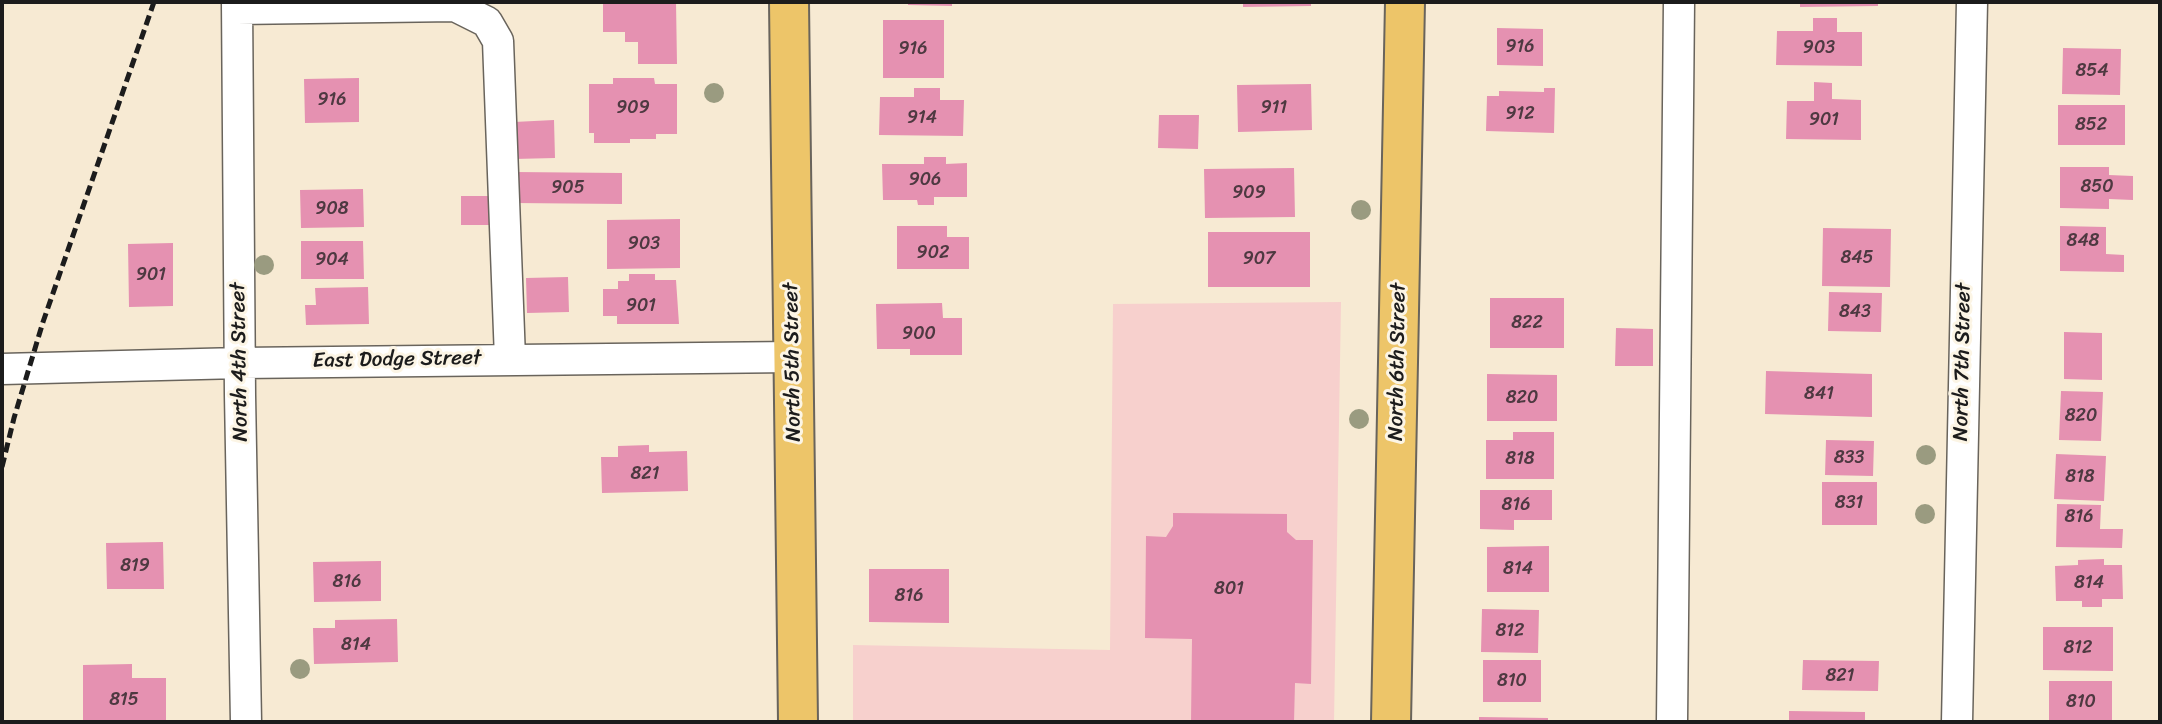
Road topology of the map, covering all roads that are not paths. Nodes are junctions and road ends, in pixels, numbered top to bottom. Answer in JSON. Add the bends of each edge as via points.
{"nodes":[{"id":1,"x":789,"y":2,"type":"edge"},
{"id":2,"x":1405,"y":2,"type":"edge"},
{"id":3,"x":1679,"y":2,"type":"edge"},
{"id":4,"x":1972,"y":2,"type":"edge"},
{"id":5,"x":237,"y":6,"type":"edge"},
{"id":6,"x":793,"y":357,"type":"junction"},
{"id":7,"x":510,"y":359,"type":"junction"},
{"id":8,"x":240,"y":363,"type":"junction"},
{"id":9,"x":2,"y":369,"type":"edge"},
{"id":10,"x":246,"y":722,"type":"edge"},
{"id":11,"x":798,"y":722,"type":"edge"},
{"id":12,"x":1391,"y":722,"type":"edge"},
{"id":13,"x":1672,"y":722,"type":"edge"},
{"id":14,"x":1957,"y":722,"type":"edge"}],
"edges":[{"from":1,"to":6,"type":"main road","name":"North 5th Street"},
{"from":2,"to":12,"type":"main road","name":"North 6th Street"},
{"from":3,"to":13,"type":"street"},
{"from":4,"to":14,"type":"street","name":"North 7th Street"},
{"from":5,"to":7,"type":"street","via":[[456,6],[487,22],[498,41]]},
{"from":5,"to":8,"type":"street","name":"North 4th Street"},
{"from":6,"to":7,"type":"street","name":"East Dodge Street"},
{"from":6,"to":11,"type":"main road","name":"North 5th Street"},
{"from":7,"to":8,"type":"street","name":"East Dodge Street"},
{"from":8,"to":9,"type":"street","name":"East Dodge Street"},
{"from":8,"to":10,"type":"street","name":"North 4th Street"}]}
